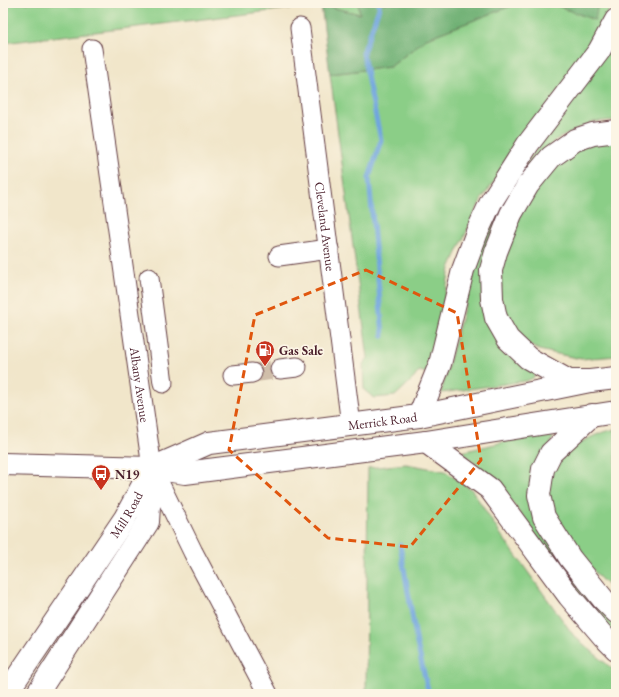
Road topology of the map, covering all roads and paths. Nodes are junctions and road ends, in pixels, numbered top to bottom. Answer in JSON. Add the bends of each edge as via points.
{"nodes":[{"id":1,"x":616,"y":20,"type":"edge"},
{"id":2,"x":300,"y":28,"type":"dead end"},
{"id":3,"x":92,"y":49,"type":"dead end"},
{"id":4,"x":616,"y":131,"type":"edge"},
{"id":5,"x":329,"y":249,"type":"junction"},
{"id":6,"x":279,"y":256,"type":"dead end"},
{"id":7,"x":149,"y":278,"type":"dead end"},
{"id":8,"x":616,"y":378,"type":"edge"},
{"id":9,"x":590,"y":381,"type":"junction"},
{"id":10,"x":163,"y":383,"type":"dead end"},
{"id":11,"x":616,"y":412,"type":"edge"},
{"id":12,"x":592,"y":415,"type":"junction"},
{"id":13,"x":419,"y":416,"type":"junction"},
{"id":14,"x":351,"y":424,"type":"junction"},
{"id":15,"x":426,"y":442,"type":"junction"},
{"id":16,"x":3,"y":464,"type":"edge"},
{"id":17,"x":152,"y":468,"type":"junction"},
{"id":18,"x":616,"y":612,"type":"edge"},
{"id":19,"x":616,"y":648,"type":"edge"},
{"id":20,"x":6,"y":694,"type":"edge"},
{"id":21,"x":37,"y":694,"type":"edge"},
{"id":22,"x":268,"y":694,"type":"edge"}],
"edges":[{"from":1,"to":13,"type":"main road","via":[[600,52],[528,144],[491,202],[463,270],[440,364]]},
{"from":2,"to":5,"type":"street","name":"Cleveland Avenue"},
{"from":3,"to":17,"type":"street","name":"Albany Avenue"},
{"from":4,"to":9,"type":"main road","via":[[593,134],[575,140],[551,157],[528,185],[511,214],[491,270],[492,299],[496,318],[508,338],[528,358],[569,381]]},
{"from":5,"to":6,"type":"street"},
{"from":5,"to":14,"type":"street","name":"Cleveland Avenue"},
{"from":7,"to":10,"type":"street"},
{"from":8,"to":9,"type":"main road","name":"Merrick Road"},
{"from":9,"to":13,"type":"main road","name":"Merrick Road"},
{"from":11,"to":12,"type":"main road","name":"Merrick Road"},
{"from":12,"to":15,"type":"main road","name":"Merrick Road"},
{"from":12,"to":18,"type":"main road","via":[[551,454],[543,469],[539,495],[544,517],[570,558]]},
{"from":13,"to":14,"type":"main road","name":"Merrick Road"},
{"from":14,"to":17,"type":"main road","name":"Merrick Road","via":[[209,443]]},
{"from":15,"to":17,"type":"main road","name":"Merrick Road","via":[[185,473]]},
{"from":15,"to":19,"type":"main road","via":[[490,489],[569,596]]},
{"from":16,"to":17,"type":"main road","name":"Merrick Road"},
{"from":17,"to":20,"type":"main road","name":"Mill Road","via":[[125,518]]},
{"from":17,"to":21,"type":"main road","name":"Mill Road","via":[[148,522]]},
{"from":17,"to":22,"type":"street","name":"Albany Avenue"}]}
